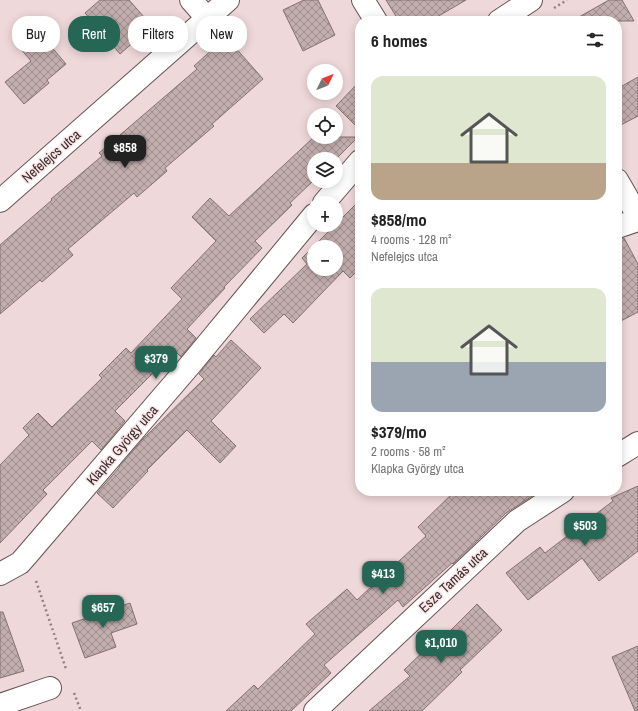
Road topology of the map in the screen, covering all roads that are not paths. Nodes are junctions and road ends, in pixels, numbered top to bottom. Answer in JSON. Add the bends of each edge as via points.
{"nodes":[{"id":1,"x":191,"y":0,"type":"edge"},
{"id":2,"x":228,"y":0,"type":"edge"},
{"id":3,"x":363,"y":0,"type":"edge"},
{"id":4,"x":531,"y":0,"type":"edge"},
{"id":5,"x":205,"y":16,"type":"edge"},
{"id":6,"x":209,"y":16,"type":"edge"},
{"id":7,"x":373,"y":16,"type":"edge"},
{"id":8,"x":507,"y":16,"type":"edge"},
{"id":9,"x":196,"y":28,"type":"edge"},
{"id":10,"x":355,"y":167,"type":"edge"},
{"id":11,"x":622,"y":189,"type":"edge"},
{"id":12,"x":330,"y":196,"type":"edge"},
{"id":13,"x":0,"y":201,"type":"edge"},
{"id":14,"x":638,"y":216,"type":"edge"},
{"id":15,"x":638,"y":220,"type":"edge"},
{"id":16,"x":307,"y":224,"type":"edge"},
{"id":17,"x":622,"y":225,"type":"edge"},
{"id":18,"x":638,"y":443,"type":"edge"},
{"id":19,"x":622,"y":453,"type":"edge"},
{"id":20,"x":555,"y":496,"type":"edge"},
{"id":21,"x":0,"y":574,"type":"edge"},
{"id":22,"x":50,"y":688,"type":"dead end"},
{"id":23,"x":0,"y":705,"type":"edge"},
{"id":24,"x":315,"y":711,"type":"edge"}],
"edges":[{"from":1,"to":5,"type":"street"},
{"from":2,"to":6,"type":"street","name":"Nefelejcs utca"},
{"from":3,"to":7,"type":"street"},
{"from":4,"to":8,"type":"street"},
{"from":9,"to":13,"type":"street","name":"Nefelejcs utca"},
{"from":10,"to":12,"type":"street"},
{"from":11,"to":14,"type":"street"},
{"from":15,"to":17,"type":"street"},
{"from":16,"to":21,"type":"street","name":"Klapka György utca","via":[[190,366],[23,559]]},
{"from":18,"to":19,"type":"street"},
{"from":20,"to":24,"type":"street","name":"Esze Tamás utca","via":[[516,521]]},
{"from":22,"to":23,"type":"street"}]}
